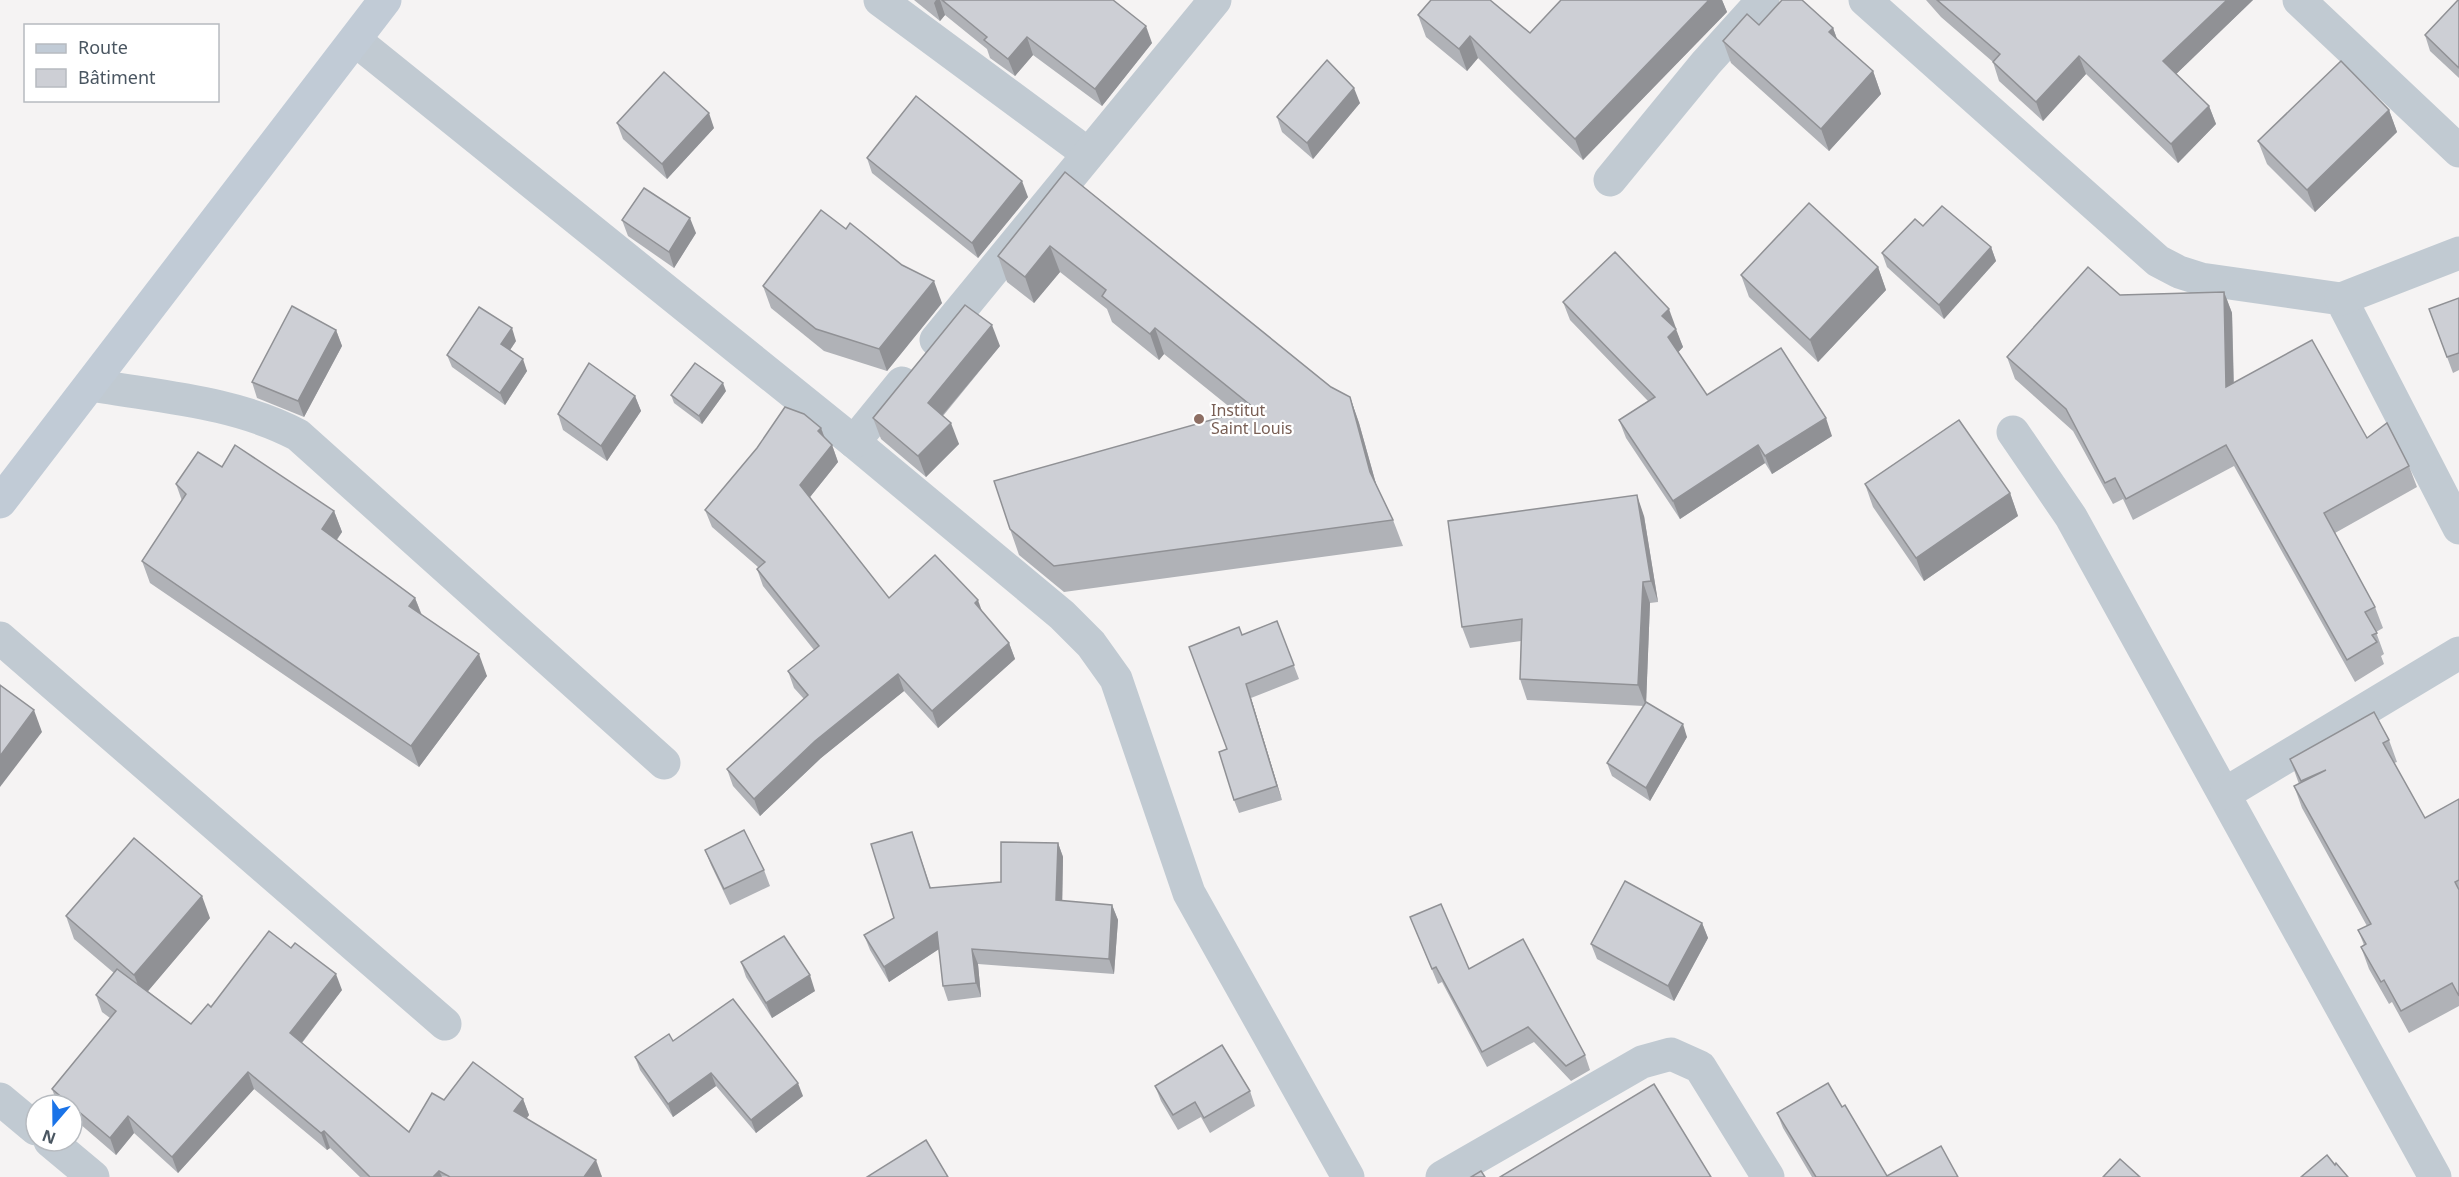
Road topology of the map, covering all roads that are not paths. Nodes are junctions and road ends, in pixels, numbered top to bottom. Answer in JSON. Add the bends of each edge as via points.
{"nodes":[{"id":1,"x":386,"y":0,"type":"edge"},
{"id":2,"x":880,"y":0,"type":"edge"},
{"id":3,"x":1215,"y":0,"type":"edge"},
{"id":4,"x":1763,"y":0,"type":"edge"},
{"id":5,"x":1865,"y":0,"type":"edge"},
{"id":6,"x":2299,"y":0,"type":"edge"},
{"id":7,"x":355,"y":40,"type":"junction"},
{"id":8,"x":2459,"y":151,"type":"edge"},
{"id":9,"x":1087,"y":153,"type":"junction"},
{"id":10,"x":1610,"y":180,"type":"dead end"},
{"id":11,"x":2459,"y":253,"type":"edge"},
{"id":12,"x":2341,"y":299,"type":"junction"},
{"id":13,"x":92,"y":385,"type":"junction"},
{"id":14,"x":2013,"y":432,"type":"dead end"},
{"id":15,"x":854,"y":442,"type":"junction"},
{"id":16,"x":0,"y":502,"type":"edge"},
{"id":17,"x":2459,"y":528,"type":"edge"},
{"id":18,"x":0,"y":638,"type":"edge"},
{"id":19,"x":2459,"y":653,"type":"edge"},
{"id":20,"x":664,"y":763,"type":"dead end"},
{"id":21,"x":2226,"y":793,"type":"junction"},
{"id":22,"x":446,"y":1024,"type":"dead end"},
{"id":23,"x":0,"y":1099,"type":"edge"},
{"id":24,"x":24,"y":1119,"type":"edge"},
{"id":25,"x":64,"y":1153,"type":"edge"},
{"id":26,"x":93,"y":1177,"type":"edge"},
{"id":27,"x":1348,"y":1177,"type":"edge"},
{"id":28,"x":1442,"y":1177,"type":"edge"},
{"id":29,"x":1768,"y":1177,"type":"edge"},
{"id":30,"x":2435,"y":1177,"type":"edge"}],
"edges":[{"from":1,"to":7,"type":"main road"},
{"from":2,"to":9,"type":"street"},
{"from":3,"to":9,"type":"street"},
{"from":4,"to":10,"type":"street"},
{"from":5,"to":12,"type":"street","via":[[2158,261],[2201,279]]},
{"from":6,"to":8,"type":"street"},
{"from":7,"to":13,"type":"main road"},
{"from":7,"to":15,"type":"street"},
{"from":9,"to":15,"type":"street"},
{"from":11,"to":12,"type":"street"},
{"from":12,"to":17,"type":"street"},
{"from":13,"to":16,"type":"main road"},
{"from":13,"to":20,"type":"street","via":[[241,411],[298,435]]},
{"from":14,"to":21,"type":"street","via":[[2071,517]]},
{"from":15,"to":27,"type":"street","via":[[1062,615],[1091,644],[1116,679],[1189,892]]},
{"from":18,"to":22,"type":"street"},
{"from":19,"to":21,"type":"street"},
{"from":21,"to":30,"type":"street"},
{"from":23,"to":24,"type":"street"},
{"from":25,"to":26,"type":"street"},
{"from":28,"to":29,"type":"street","via":[[1642,1062],[1671,1054],[1700,1067]]}]}
